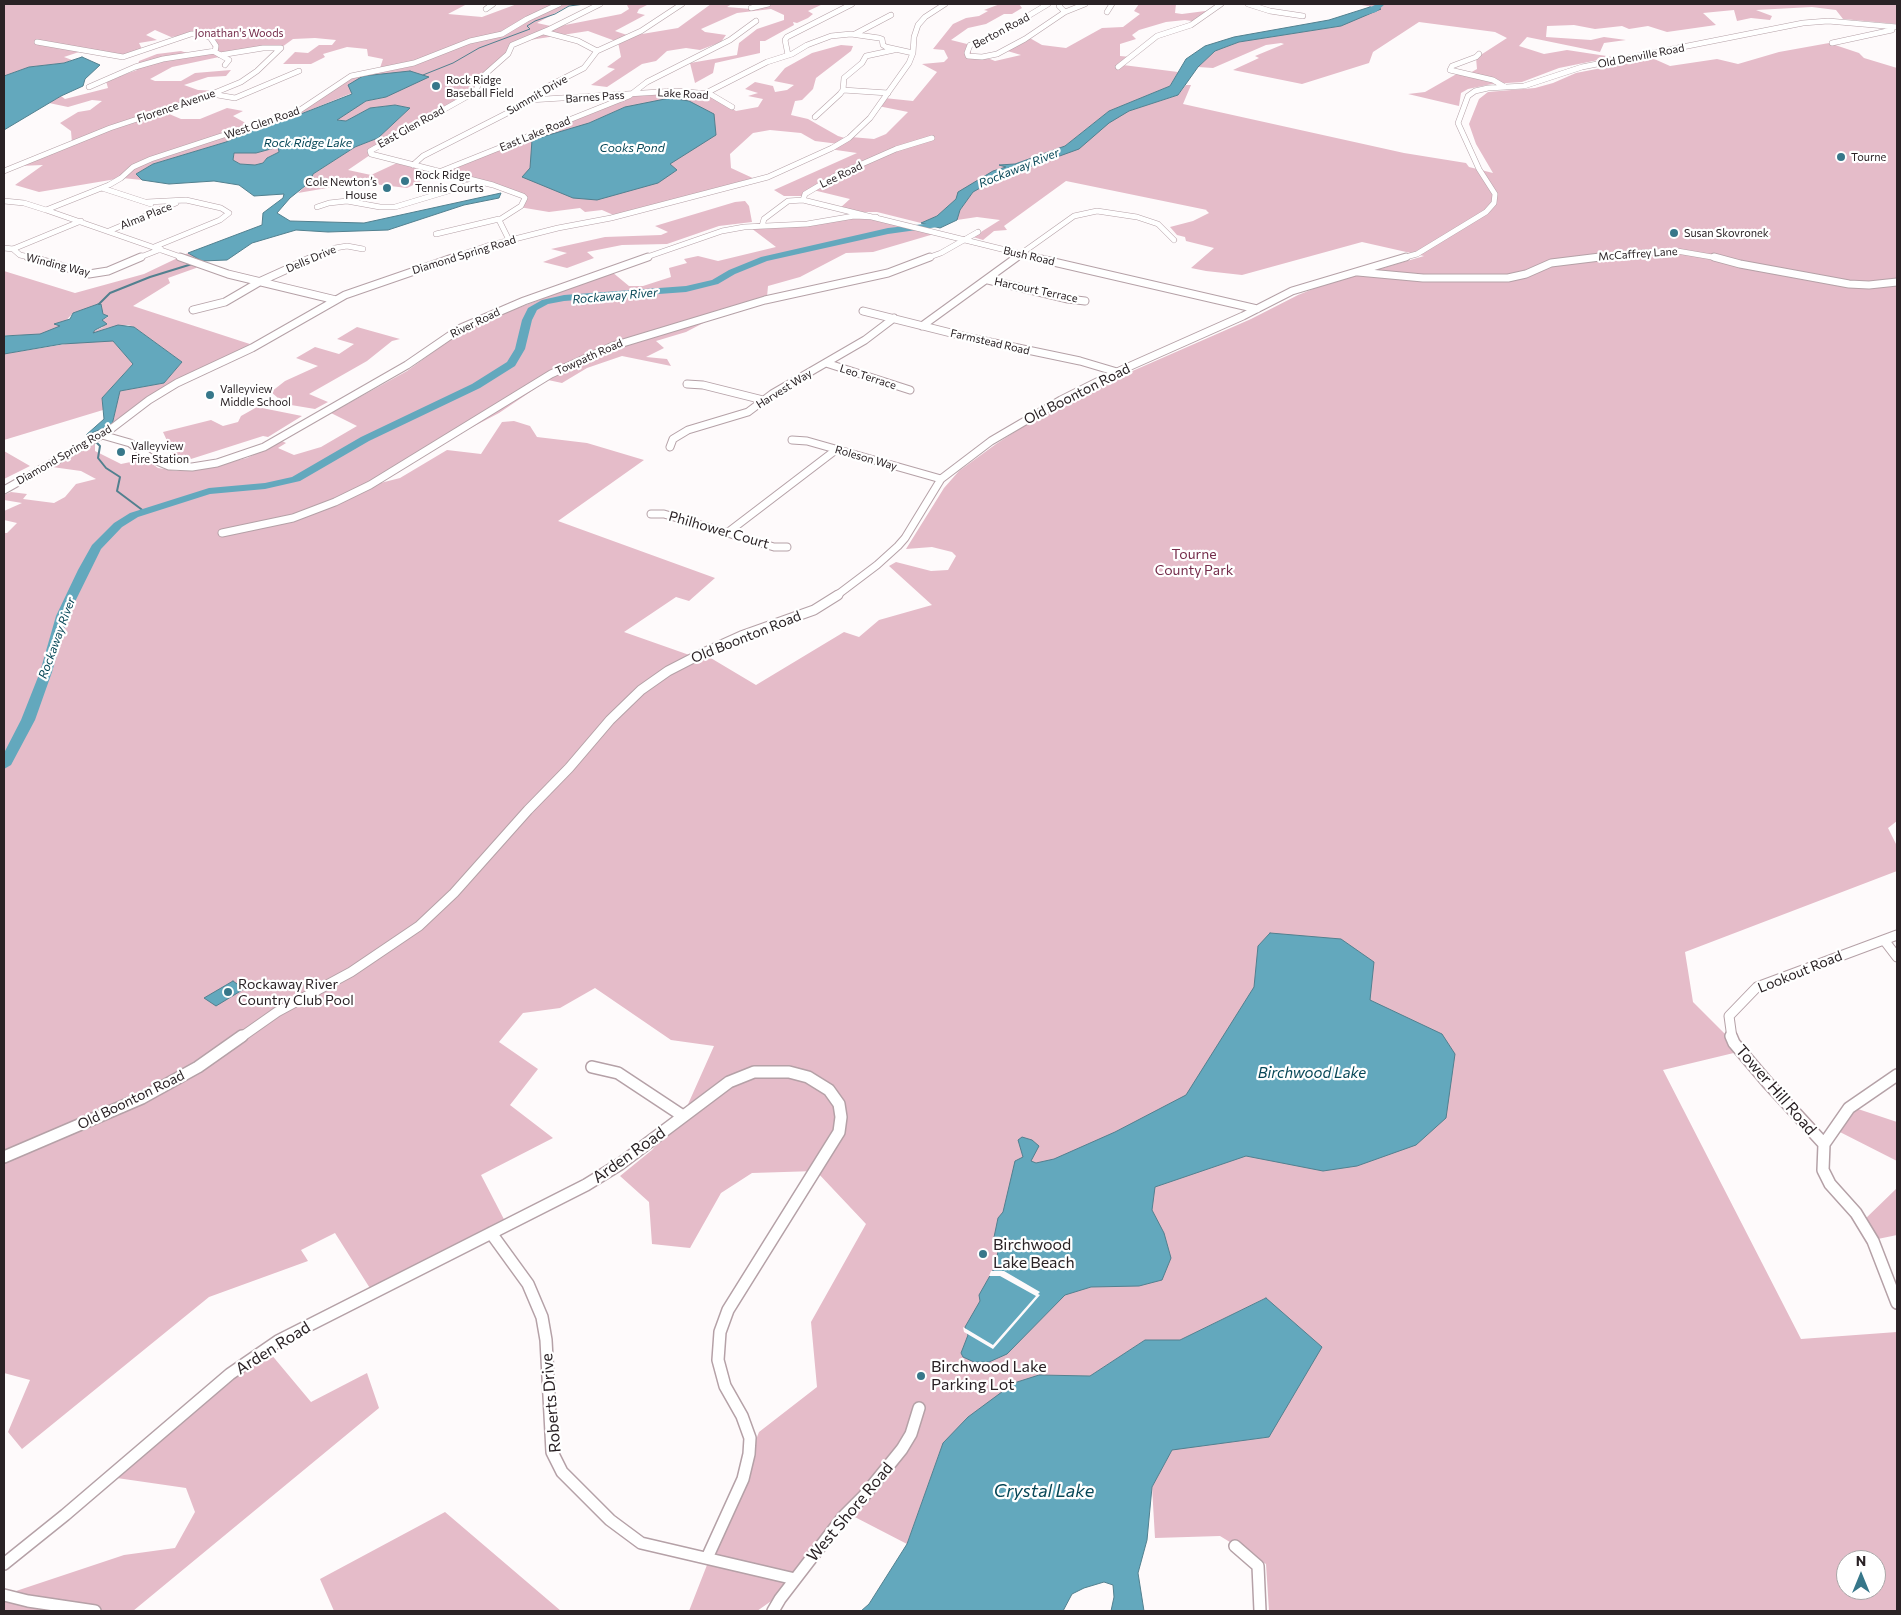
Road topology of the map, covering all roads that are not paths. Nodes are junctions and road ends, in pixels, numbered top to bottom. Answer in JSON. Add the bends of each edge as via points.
{"nodes":[{"id":1,"x":492,"y":4,"type":"edge"},
{"id":2,"x":559,"y":4,"type":"edge"},
{"id":3,"x":600,"y":4,"type":"edge"},
{"id":4,"x":682,"y":4,"type":"edge"},
{"id":5,"x":768,"y":4,"type":"edge"},
{"id":6,"x":852,"y":4,"type":"edge"},
{"id":7,"x":945,"y":4,"type":"edge"},
{"id":8,"x":1048,"y":4,"type":"edge"},
{"id":9,"x":1060,"y":4,"type":"edge"},
{"id":10,"x":1085,"y":4,"type":"edge"},
{"id":11,"x":1112,"y":4,"type":"edge"},
{"id":12,"x":1221,"y":4,"type":"edge"},
{"id":13,"x":1248,"y":4,"type":"edge"},
{"id":14,"x":751,"y":8,"type":"dead end"},
{"id":15,"x":486,"y":9,"type":"dead end"},
{"id":16,"x":1065,"y":12,"type":"junction"},
{"id":17,"x":1107,"y":12,"type":"dead end"},
{"id":18,"x":891,"y":15,"type":"dead end"},
{"id":19,"x":1303,"y":16,"type":"dead end"},
{"id":20,"x":756,"y":21,"type":"dead end"},
{"id":21,"x":1897,"y":28,"type":"edge"},
{"id":22,"x":179,"y":31,"type":"dead end"},
{"id":23,"x":544,"y":32,"type":"junction"},
{"id":24,"x":192,"y":34,"type":"junction"},
{"id":25,"x":855,"y":34,"type":"junction"},
{"id":26,"x":506,"y":39,"type":"junction"},
{"id":27,"x":36,"y":42,"type":"dead end"},
{"id":28,"x":1832,"y":43,"type":"dead end"},
{"id":29,"x":894,"y":50,"type":"junction"},
{"id":30,"x":215,"y":51,"type":"junction"},
{"id":31,"x":597,"y":51,"type":"junction"},
{"id":32,"x":913,"y":53,"type":"junction"},
{"id":33,"x":1479,"y":54,"type":"dead end"},
{"id":34,"x":220,"y":55,"type":"junction"},
{"id":35,"x":788,"y":56,"type":"junction"},
{"id":36,"x":225,"y":65,"type":"dead end"},
{"id":37,"x":1118,"y":67,"type":"dead end"},
{"id":38,"x":299,"y":71,"type":"dead end"},
{"id":39,"x":89,"y":87,"type":"dead end"},
{"id":40,"x":1505,"y":87,"type":"junction"},
{"id":41,"x":843,"y":90,"type":"junction"},
{"id":42,"x":706,"y":93,"type":"junction"},
{"id":43,"x":888,"y":93,"type":"junction"},
{"id":44,"x":211,"y":94,"type":"junction"},
{"id":45,"x":630,"y":95,"type":"junction"},
{"id":46,"x":529,"y":100,"type":"junction"},
{"id":47,"x":732,"y":107,"type":"dead end"},
{"id":48,"x":814,"y":117,"type":"dead end"},
{"id":49,"x":932,"y":138,"type":"dead end"},
{"id":50,"x":413,"y":165,"type":"junction"},
{"id":51,"x":1479,"y":170,"type":"joint"},
{"id":52,"x":4,"y":171,"type":"edge"},
{"id":53,"x":439,"y":172,"type":"junction"},
{"id":54,"x":478,"y":182,"type":"junction"},
{"id":55,"x":102,"y":188,"type":"junction"},
{"id":56,"x":183,"y":200,"type":"junction"},
{"id":57,"x":803,"y":200,"type":"junction"},
{"id":58,"x":4,"y":201,"type":"edge"},
{"id":59,"x":147,"y":202,"type":"junction"},
{"id":60,"x":318,"y":208,"type":"dead end"},
{"id":61,"x":163,"y":209,"type":"junction"},
{"id":62,"x":46,"y":210,"type":"junction"},
{"id":63,"x":876,"y":217,"type":"junction"},
{"id":64,"x":499,"y":220,"type":"junction"},
{"id":65,"x":81,"y":221,"type":"junction"},
{"id":66,"x":762,"y":226,"type":"junction"},
{"id":67,"x":110,"y":231,"type":"junction"},
{"id":68,"x":978,"y":232,"type":"dead end"},
{"id":69,"x":436,"y":234,"type":"dead end"},
{"id":70,"x":509,"y":240,"type":"junction"},
{"id":71,"x":964,"y":240,"type":"junction"},
{"id":72,"x":1174,"y":240,"type":"dead end"},
{"id":73,"x":4,"y":248,"type":"edge"},
{"id":74,"x":157,"y":248,"type":"junction"},
{"id":75,"x":13,"y":249,"type":"junction"},
{"id":76,"x":363,"y":249,"type":"dead end"},
{"id":77,"x":1022,"y":255,"type":"junction"},
{"id":78,"x":1366,"y":269,"type":"junction"},
{"id":79,"x":1356,"y":272,"type":"junction"},
{"id":80,"x":1378,"y":275,"type":"junction"},
{"id":81,"x":988,"y":280,"type":"junction"},
{"id":82,"x":261,"y":281,"type":"junction"},
{"id":83,"x":1897,"y":282,"type":"edge"},
{"id":84,"x":336,"y":300,"type":"junction"},
{"id":85,"x":1085,"y":301,"type":"dead end"},
{"id":86,"x":1257,"y":309,"type":"junction"},
{"id":87,"x":193,"y":310,"type":"dead end"},
{"id":88,"x":863,"y":311,"type":"dead end"},
{"id":89,"x":894,"y":318,"type":"junction"},
{"id":90,"x":922,"y":326,"type":"junction"},
{"id":91,"x":826,"y":364,"type":"junction"},
{"id":92,"x":1116,"y":372,"type":"junction"},
{"id":93,"x":688,"y":384,"type":"dead end"},
{"id":94,"x":910,"y":390,"type":"dead end"},
{"id":95,"x":763,"y":400,"type":"junction"},
{"id":96,"x":99,"y":437,"type":"junction"},
{"id":97,"x":792,"y":440,"type":"dead end"},
{"id":98,"x":670,"y":447,"type":"dead end"},
{"id":99,"x":837,"y":449,"type":"junction"},
{"id":100,"x":941,"y":479,"type":"junction"},
{"id":101,"x":4,"y":490,"type":"edge"},
{"id":102,"x":651,"y":514,"type":"dead end"},
{"id":103,"x":727,"y":533,"type":"junction"},
{"id":104,"x":222,"y":534,"type":"dead end"},
{"id":105,"x":786,"y":548,"type":"dead end"},
{"id":106,"x":1897,"y":935,"type":"edge"},
{"id":107,"x":1884,"y":940,"type":"junction"},
{"id":108,"x":1897,"y":957,"type":"edge"},
{"id":109,"x":1731,"y":1034,"type":"joint"},
{"id":110,"x":592,"y":1067,"type":"dead end"},
{"id":111,"x":1897,"y":1075,"type":"edge"},
{"id":112,"x":683,"y":1116,"type":"junction"},
{"id":113,"x":1824,"y":1144,"type":"junction"},
{"id":114,"x":4,"y":1157,"type":"edge"},
{"id":115,"x":491,"y":1233,"type":"junction"},
{"id":116,"x":1897,"y":1303,"type":"edge"},
{"id":117,"x":919,"y":1408,"type":"dead end"},
{"id":118,"x":1235,"y":1546,"type":"dead end"},
{"id":119,"x":707,"y":1558,"type":"junction"},
{"id":120,"x":4,"y":1564,"type":"edge"},
{"id":121,"x":795,"y":1579,"type":"junction"},
{"id":122,"x":4,"y":1596,"type":"edge"},
{"id":123,"x":63,"y":1609,"type":"edge"},
{"id":124,"x":95,"y":1611,"type":"edge"},
{"id":125,"x":773,"y":1611,"type":"edge"},
{"id":126,"x":1260,"y":1611,"type":"edge"}],
"edges":[{"from":1,"to":15,"type":"street"},
{"from":2,"to":26,"type":"street","name":"West Glen Road","via":[[527,19]]},
{"from":3,"to":23,"type":"street","name":"East Glen Road"},
{"from":4,"to":31,"type":"street","name":"Summit Drive","via":[[641,31]]},
{"from":5,"to":14,"type":"street"},
{"from":6,"to":35,"type":"street","via":[[787,38]]},
{"from":7,"to":32,"type":"street","name":"Diamond Spring Road","via":[[918,25]]},
{"from":8,"to":16,"type":"street","name":"Berton Road","via":[[993,37],[970,45],[968,56],[990,56],[1018,43]]},
{"from":9,"to":16,"type":"street"},
{"from":10,"to":16,"type":"street"},
{"from":11,"to":17,"type":"street"},
{"from":12,"to":37,"type":"street","via":[[1191,25],[1157,36]]},
{"from":13,"to":19,"type":"street"},
{"from":18,"to":25,"type":"street"},
{"from":20,"to":45,"type":"street","via":[[730,40],[647,82]]},
{"from":21,"to":28,"type":"street"},
{"from":21,"to":40,"type":"street","name":"Old Denville Road","via":[[1812,22],[1582,67],[1524,86]]},
{"from":22,"to":24,"type":"street"},
{"from":23,"to":26,"type":"street","name":"East Glen Road"},
{"from":23,"to":31,"type":"street","via":[[578,41]]},
{"from":24,"to":27,"type":"street","via":[[127,57]]},
{"from":24,"to":30,"type":"street","via":[[210,37],[216,46]]},
{"from":25,"to":29,"type":"street","via":[[882,39],[883,45]]},
{"from":25,"to":35,"type":"street","via":[[830,36]]},
{"from":26,"to":50,"type":"street","name":"East Glen Road","via":[[508,54],[482,77],[475,92],[370,151]]},
{"from":26,"to":55,"type":"street","name":"West Glen Road","via":[[470,41],[414,63],[351,76],[300,110],[151,159]]},
{"from":29,"to":32,"type":"street"},
{"from":29,"to":41,"type":"street","via":[[866,56],[844,78]]},
{"from":30,"to":34,"type":"street"},
{"from":30,"to":39,"type":"street","via":[[135,67]]},
{"from":31,"to":46,"type":"street","name":"Summit Drive","via":[[584,68]]},
{"from":32,"to":43,"type":"street","name":"Diamond Spring Road"},
{"from":33,"to":40,"type":"street","via":[[1452,66],[1450,70],[1493,80]]},
{"from":34,"to":36,"type":"street","via":[[229,60]]},
{"from":34,"to":44,"type":"street","name":"Florence Avenue","via":[[281,48],[250,77]]},
{"from":35,"to":42,"type":"street"},
{"from":38,"to":44,"type":"street","via":[[235,98]]},
{"from":40,"to":51,"type":"street","name":"Old Denville Road","via":[[1488,88],[1468,96],[1460,114],[1459,129]]},
{"from":41,"to":43,"type":"street"},
{"from":41,"to":48,"type":"street"},
{"from":42,"to":45,"type":"street","name":"Lake Road"},
{"from":42,"to":47,"type":"street","name":"Lake Road"},
{"from":43,"to":70,"type":"street","name":"Diamond Spring Road","via":[[870,118],[842,142],[780,172],[617,216]]},
{"from":44,"to":52,"type":"street","name":"Florence Avenue","via":[[104,130]]},
{"from":45,"to":46,"type":"street","name":"Barnes Pass"},
{"from":45,"to":53,"type":"street","name":"East Lake Road"},
{"from":46,"to":50,"type":"street","name":"Summit Drive","via":[[422,156]]},
{"from":49,"to":57,"type":"street","name":"Lee Road","via":[[837,175],[805,194]]},
{"from":50,"to":53,"type":"street"},
{"from":51,"to":78,"type":"street","name":"Old Boonton Road","via":[[1495,194],[1489,209],[1417,254]]},
{"from":53,"to":54,"type":"street"},
{"from":54,"to":60,"type":"street","via":[[395,207],[380,208],[347,201]]},
{"from":54,"to":64,"type":"street","via":[[525,198],[520,206]]},
{"from":55,"to":59,"type":"street"},
{"from":55,"to":62,"type":"street","name":"West Glen Road"},
{"from":56,"to":59,"type":"street"},
{"from":56,"to":61,"type":"street","name":"Alma Place"},
{"from":56,"to":74,"type":"street","name":"Winding Way","via":[[221,208],[229,213]]},
{"from":57,"to":63,"type":"street","name":"Bush Road"},
{"from":57,"to":66,"type":"street","name":"Lee Road","via":[[788,202],[764,219]]},
{"from":58,"to":62,"type":"street"},
{"from":59,"to":61,"type":"street"},
{"from":61,"to":67,"type":"street","name":"Alma Place"},
{"from":62,"to":65,"type":"street"},
{"from":63,"to":66,"type":"street","name":"River Road","via":[[864,215],[806,224]]},
{"from":63,"to":71,"type":"street","name":"Bush Road"},
{"from":64,"to":69,"type":"street"},
{"from":64,"to":70,"type":"street"},
{"from":65,"to":67,"type":"street"},
{"from":65,"to":75,"type":"street"},
{"from":66,"to":96,"type":"street","name":"River Road","via":[[714,233],[482,318],[453,332],[407,365],[278,440],[241,457],[203,466],[169,466],[152,459],[130,443]]},
{"from":67,"to":74,"type":"street"},
{"from":68,"to":71,"type":"street","name":"Towpath Road"},
{"from":70,"to":84,"type":"street","name":"Diamond Spring Road","via":[[454,256]]},
{"from":71,"to":77,"type":"street","name":"Bush Road"},
{"from":71,"to":104,"type":"street","name":"Towpath Road","via":[[930,258],[888,273],[746,306],[613,346],[551,374],[370,485],[335,502],[293,518]]},
{"from":72,"to":77,"type":"street","via":[[1163,227],[1152,221],[1116,213],[1092,212],[1074,216]]},
{"from":73,"to":75,"type":"street"},
{"from":74,"to":75,"type":"street","name":"Winding Way","via":[[105,272],[89,274],[20,255]]},
{"from":74,"to":82,"type":"street","via":[[228,274]]},
{"from":76,"to":82,"type":"street","name":"Dells Drive","via":[[335,248]]},
{"from":77,"to":81,"type":"street"},
{"from":77,"to":86,"type":"street","name":"Bush Road"},
{"from":78,"to":79,"type":"street","name":"Old Boonton Road"},
{"from":78,"to":80,"type":"street","name":"McCaffrey Lane"},
{"from":79,"to":80,"type":"street","name":"McCaffrey Lane"},
{"from":79,"to":86,"type":"street","name":"Old Boonton Road","via":[[1302,287]]},
{"from":80,"to":83,"type":"street","name":"McCaffrey Lane","via":[[1508,278],[1551,263],[1669,251],[1701,254],[1849,284]]},
{"from":81,"to":85,"type":"street","name":"Harcourt Terrace"},
{"from":81,"to":90,"type":"street"},
{"from":82,"to":84,"type":"street"},
{"from":82,"to":87,"type":"street","name":"Dells Drive","via":[[225,302]]},
{"from":84,"to":96,"type":"street","name":"Diamond Spring Road","via":[[259,344],[172,385]]},
{"from":86,"to":92,"type":"street","name":"Old Boonton Road"},
{"from":88,"to":89,"type":"street","name":"Farmstead Road"},
{"from":89,"to":90,"type":"street","name":"Farmstead Road"},
{"from":89,"to":91,"type":"street","name":"Harvest Way"},
{"from":90,"to":92,"type":"street","name":"Farmstead Road"},
{"from":91,"to":94,"type":"street","name":"Leo Terrace"},
{"from":91,"to":95,"type":"street","name":"Harvest Way"},
{"from":92,"to":100,"type":"street","name":"Old Boonton Road","via":[[1008,430]]},
{"from":93,"to":95,"type":"street"},
{"from":95,"to":98,"type":"street","name":"Harvest Way","via":[[748,412],[688,430],[673,439]]},
{"from":96,"to":101,"type":"street","name":"Diamond Spring Road"},
{"from":97,"to":99,"type":"street","name":"Roleson Way"},
{"from":99,"to":100,"type":"street","name":"Roleson Way"},
{"from":99,"to":103,"type":"street"},
{"from":100,"to":114,"type":"street","name":"Old Boonton Road","via":[[905,538],[877,565],[828,602],[707,652],[668,671],[641,690],[454,893],[412,931],[351,972],[277,1012],[198,1068],[142,1098]]},
{"from":102,"to":103,"type":"street","name":"Philhower Court","via":[[664,514]]},
{"from":103,"to":105,"type":"street","name":"Philhower Court"},
{"from":106,"to":107,"type":"street","name":"Lookout Road"},
{"from":107,"to":108,"type":"street"},
{"from":107,"to":109,"type":"street","name":"Lookout Road","via":[[1756,987],[1729,1016]]},
{"from":109,"to":113,"type":"street","name":"Tower Hill Road","via":[[1734,1043]]},
{"from":110,"to":112,"type":"street","via":[[618,1073]]},
{"from":111,"to":113,"type":"street","via":[[1849,1108]]},
{"from":112,"to":115,"type":"street","name":"Arden Road","via":[[611,1170]]},
{"from":112,"to":119,"type":"street","name":"Arden Road","via":[[736,1078],[777,1070],[801,1074],[820,1083],[839,1104],[841,1117],[839,1132],[728,1310],[720,1332],[718,1360],[750,1438],[743,1480]]},
{"from":113,"to":116,"type":"street","name":"Tower Hill Road","via":[[1823,1170],[1873,1241]]},
{"from":115,"to":119,"type":"street","name":"Roberts Drive","via":[[528,1284],[542,1317],[552,1452],[562,1472],[610,1520],[641,1543]]},
{"from":115,"to":120,"type":"street","name":"Arden Road","via":[[265,1349],[230,1374],[65,1516]]},
{"from":117,"to":121,"type":"street","name":"West Shore Road","via":[[911,1434],[902,1449]]},
{"from":118,"to":126,"type":"street","via":[[1258,1566]]},
{"from":119,"to":121,"type":"street","name":"Roberts Drive"},
{"from":121,"to":125,"type":"street","name":"West Shore Road"},
{"from":122,"to":123,"type":"street"},
{"from":123,"to":124,"type":"street"}]}
